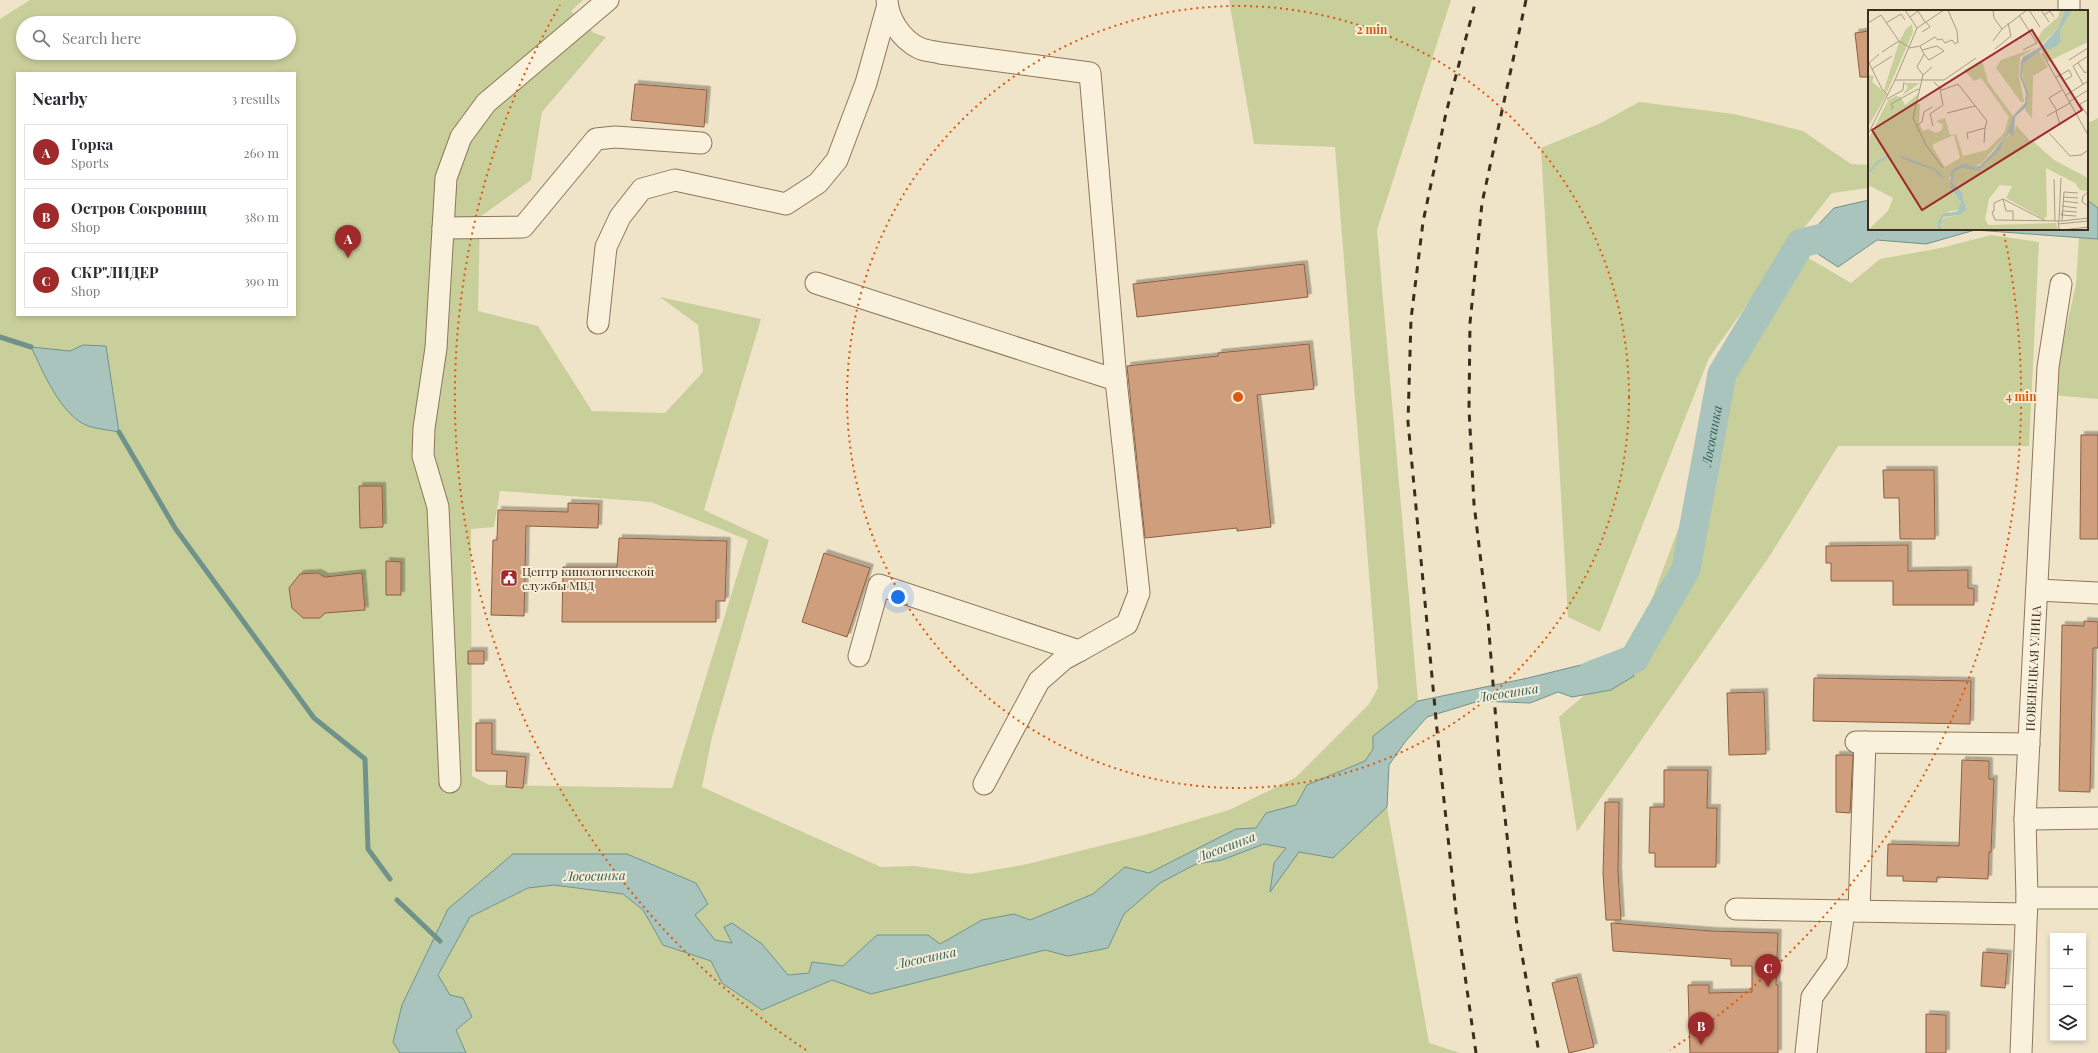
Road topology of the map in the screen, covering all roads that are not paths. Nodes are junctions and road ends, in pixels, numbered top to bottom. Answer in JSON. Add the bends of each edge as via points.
{"nodes":[{"id":1,"x":608,"y":0,"type":"edge"},
{"id":2,"x":887,"y":4,"type":"edge"},
{"id":3,"x":701,"y":143,"type":"dead end"},
{"id":4,"x":443,"y":228,"type":"junction"},
{"id":5,"x":816,"y":283,"type":"dead end"},
{"id":6,"x":2061,"y":284,"type":"dead end"},
{"id":7,"x":598,"y":323,"type":"dead end"},
{"id":8,"x":1116,"y":380,"type":"junction"},
{"id":9,"x":2037,"y":590,"type":"junction"},
{"id":10,"x":2098,"y":593,"type":"edge"},
{"id":11,"x":1079,"y":651,"type":"junction"},
{"id":12,"x":859,"y":656,"type":"dead end"},
{"id":13,"x":2029,"y":744,"type":"junction"},
{"id":14,"x":450,"y":782,"type":"dead end"},
{"id":15,"x":984,"y":784,"type":"dead end"},
{"id":16,"x":2098,"y":818,"type":"edge"},
{"id":17,"x":2025,"y":819,"type":"junction"},
{"id":18,"x":2098,"y":898,"type":"edge"},
{"id":19,"x":2027,"y":906,"type":"junction"},
{"id":20,"x":1736,"y":909,"type":"dead end"},
{"id":21,"x":1851,"y":911,"type":"junction"},
{"id":22,"x":1806,"y":1053,"type":"edge"},
{"id":23,"x":2022,"y":1053,"type":"edge"}],
"edges":[{"from":1,"to":4,"type":"street","via":[[486,103],[461,137],[446,178]]},
{"from":2,"to":7,"type":"street","via":[[866,83],[837,160],[818,184],[786,204],[675,180],[642,189],[620,217],[606,247]]},
{"from":2,"to":8,"type":"street","via":[[901,35],[919,48],[1090,73]]},
{"from":3,"to":4,"type":"street","via":[[615,137],[596,139],[523,228]]},
{"from":4,"to":14,"type":"street","via":[[436,348],[424,428],[423,456],[438,507]]},
{"from":5,"to":8,"type":"street"},
{"from":6,"to":9,"type":"street","name":"ПОВЕНЕЦКАЯ УЛИЦА","via":[[2048,367]]},
{"from":8,"to":11,"type":"street","via":[[1139,593],[1127,624]]},
{"from":9,"to":10,"type":"street"},
{"from":9,"to":13,"type":"street","name":"ПОВЕНЕЦКАЯ УЛИЦА"},
{"from":11,"to":12,"type":"street","via":[[879,585]]},
{"from":11,"to":15,"type":"street","via":[[1064,659],[1039,681]]},
{"from":13,"to":17,"type":"street","name":"ПОВЕНЕЦКАЯ УЛИЦА"},
{"from":13,"to":21,"type":"street","via":[[1860,742]]},
{"from":16,"to":17,"type":"street"},
{"from":17,"to":19,"type":"street","name":"ПОВЕНЕЦКАЯ УЛИЦА"},
{"from":18,"to":19,"type":"street"},
{"from":19,"to":21,"type":"street"},
{"from":19,"to":23,"type":"street","name":"ПОВЕНЕЦКАЯ УЛИЦА"},
{"from":20,"to":21,"type":"street"},
{"from":21,"to":22,"type":"street","via":[[1838,962],[1812,997]]}]}
